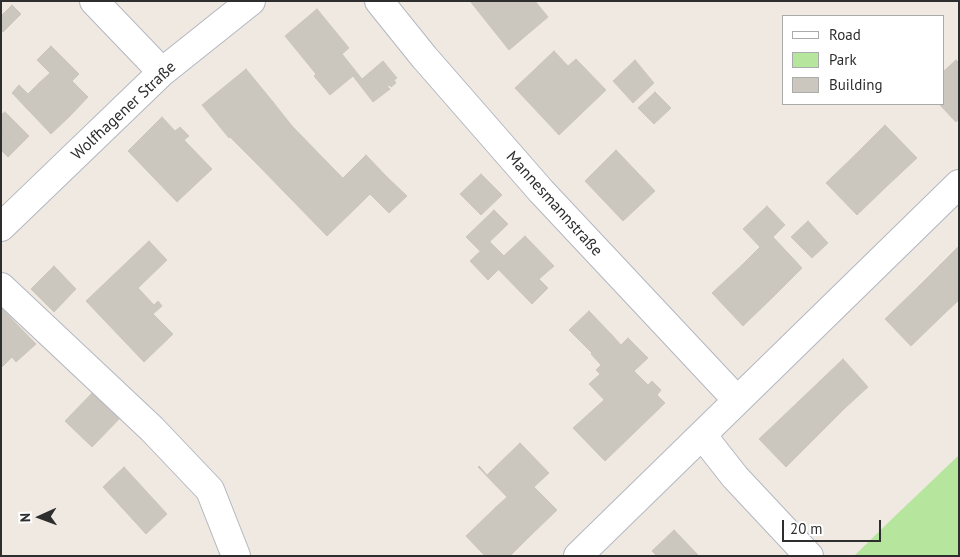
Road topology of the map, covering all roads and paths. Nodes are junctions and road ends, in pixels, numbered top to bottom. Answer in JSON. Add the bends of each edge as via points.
{"nodes":[{"id":1,"x":94,"y":1,"type":"edge"},
{"id":2,"x":251,"y":1,"type":"edge"},
{"id":3,"x":379,"y":1,"type":"edge"},
{"id":4,"x":162,"y":72,"type":"junction"},
{"id":5,"x":959,"y":184,"type":"edge"},
{"id":6,"x":1,"y":227,"type":"edge"},
{"id":7,"x":1,"y":287,"type":"edge"},
{"id":8,"x":737,"y":400,"type":"junction"},
{"id":9,"x":702,"y":435,"type":"junction"},
{"id":10,"x":236,"y":556,"type":"edge"},
{"id":11,"x":578,"y":556,"type":"edge"},
{"id":12,"x":809,"y":556,"type":"edge"}],
"edges":[{"from":1,"to":4,"type":"street"},
{"from":2,"to":4,"type":"street","name":"Wolfhagener Straße"},
{"from":3,"to":8,"type":"street","name":"Mannesmannstraße","via":[[540,191]]},
{"from":4,"to":6,"type":"street","name":"Wolfhagener Straße"},
{"from":5,"to":8,"type":"street"},
{"from":7,"to":10,"type":"street","via":[[152,429],[210,490]]},
{"from":8,"to":9,"type":"street"},
{"from":9,"to":11,"type":"street"},
{"from":9,"to":12,"type":"street","via":[[734,477]]}]}
